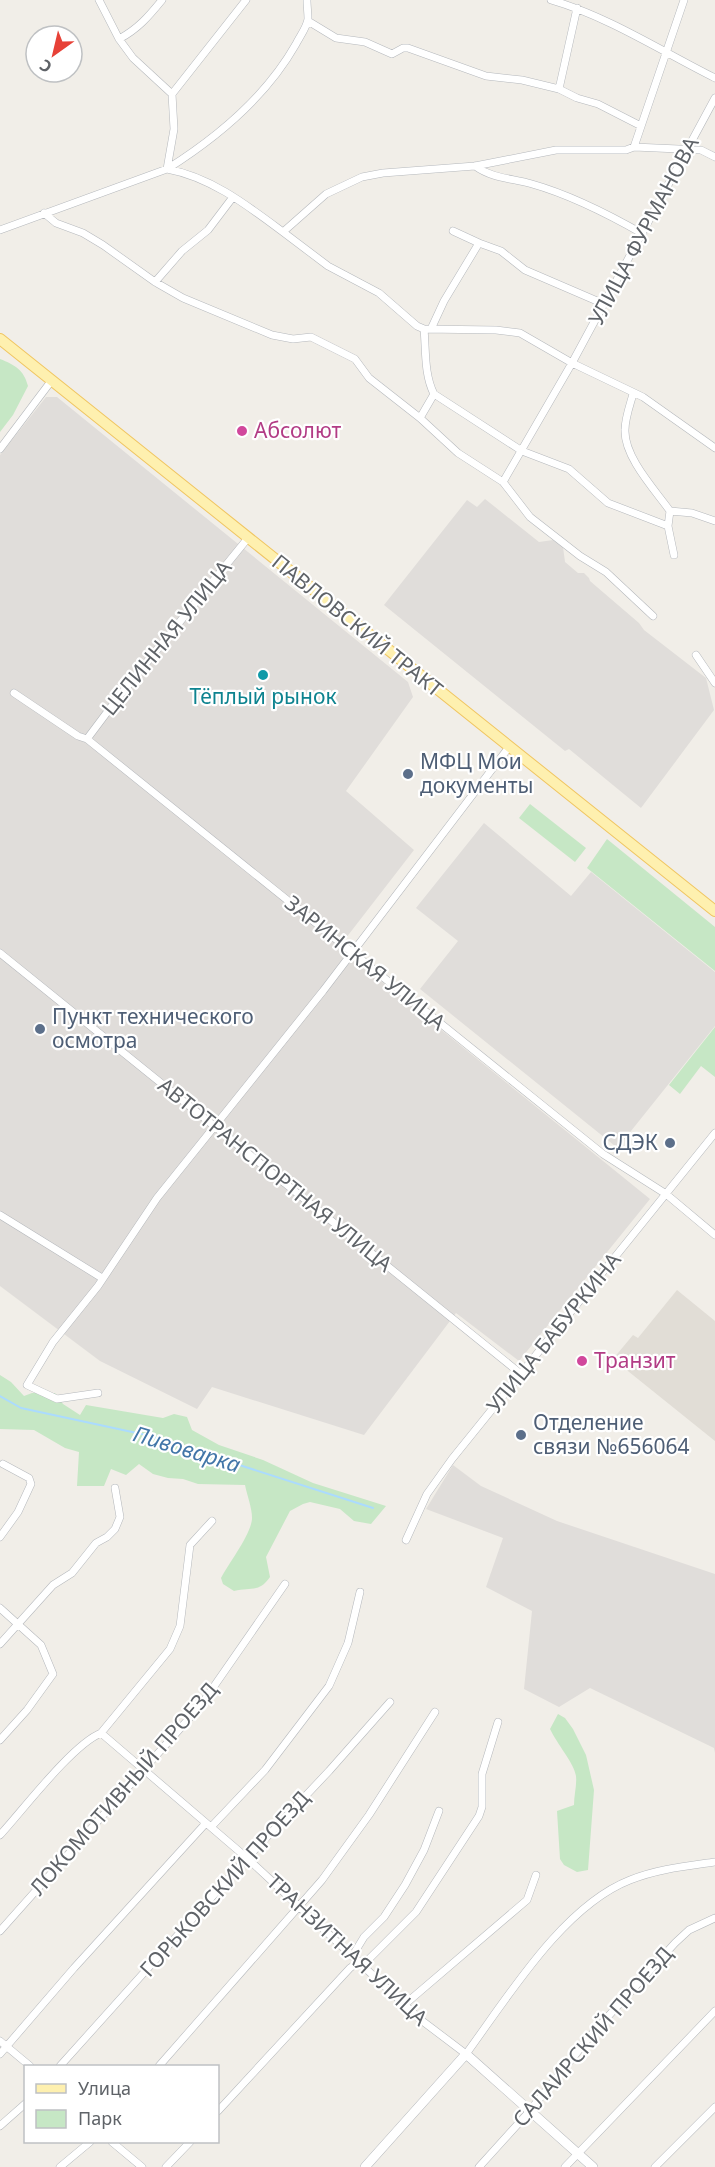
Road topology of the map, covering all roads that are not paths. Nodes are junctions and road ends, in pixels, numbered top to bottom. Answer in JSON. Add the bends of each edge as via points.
{"nodes":[{"id":1,"x":99,"y":0,"type":"edge"},
{"id":2,"x":162,"y":0,"type":"edge"},
{"id":3,"x":246,"y":0,"type":"edge"},
{"id":4,"x":307,"y":0,"type":"edge"},
{"id":5,"x":551,"y":0,"type":"edge"},
{"id":6,"x":684,"y":0,"type":"edge"},
{"id":7,"x":577,"y":8,"type":"junction"},
{"id":8,"x":308,"y":21,"type":"junction"},
{"id":9,"x":119,"y":39,"type":"junction"},
{"id":10,"x":665,"y":53,"type":"junction"},
{"id":11,"x":715,"y":78,"type":"edge"},
{"id":12,"x":559,"y":89,"type":"junction"},
{"id":13,"x":172,"y":94,"type":"junction"},
{"id":14,"x":715,"y":98,"type":"edge"},
{"id":15,"x":641,"y":126,"type":"junction"},
{"id":16,"x":634,"y":147,"type":"junction"},
{"id":17,"x":688,"y":151,"type":"junction"},
{"id":18,"x":715,"y":157,"type":"edge"},
{"id":19,"x":475,"y":166,"type":"junction"},
{"id":20,"x":167,"y":169,"type":"junction"},
{"id":21,"x":233,"y":196,"type":"junction"},
{"id":22,"x":44,"y":213,"type":"junction"},
{"id":23,"x":0,"y":230,"type":"edge"},
{"id":24,"x":453,"y":231,"type":"dead end"},
{"id":25,"x":284,"y":232,"type":"junction"},
{"id":26,"x":643,"y":234,"type":"junction"},
{"id":27,"x":479,"y":243,"type":"junction"},
{"id":28,"x":155,"y":282,"type":"junction"},
{"id":29,"x":604,"y":304,"type":"junction"},
{"id":30,"x":427,"y":329,"type":"junction"},
{"id":31,"x":0,"y":339,"type":"edge"},
{"id":32,"x":572,"y":363,"type":"junction"},
{"id":33,"x":52,"y":380,"type":"junction"},
{"id":34,"x":434,"y":394,"type":"junction"},
{"id":35,"x":633,"y":394,"type":"junction"},
{"id":36,"x":420,"y":418,"type":"junction"},
{"id":37,"x":715,"y":448,"type":"edge"},
{"id":38,"x":0,"y":449,"type":"edge"},
{"id":39,"x":522,"y":451,"type":"junction"},
{"id":40,"x":502,"y":482,"type":"junction"},
{"id":41,"x":670,"y":512,"type":"junction"},
{"id":42,"x":715,"y":521,"type":"edge"},
{"id":43,"x":668,"y":526,"type":"junction"},
{"id":44,"x":248,"y":538,"type":"junction"},
{"id":45,"x":674,"y":555,"type":"dead end"},
{"id":46,"x":653,"y":616,"type":"dead end"},
{"id":47,"x":696,"y":655,"type":"dead end"},
{"id":48,"x":715,"y":683,"type":"edge"},
{"id":49,"x":14,"y":693,"type":"dead end"},
{"id":50,"x":87,"y":739,"type":"junction"},
{"id":51,"x":509,"y":747,"type":"junction"},
{"id":52,"x":715,"y":911,"type":"edge"},
{"id":53,"x":354,"y":952,"type":"junction"},
{"id":54,"x":0,"y":953,"type":"edge"},
{"id":55,"x":214,"y":1126,"type":"junction"},
{"id":56,"x":715,"y":1133,"type":"edge"},
{"id":57,"x":666,"y":1194,"type":"junction"},
{"id":58,"x":0,"y":1215,"type":"edge"},
{"id":59,"x":715,"y":1235,"type":"edge"},
{"id":60,"x":102,"y":1278,"type":"junction"},
{"id":61,"x":521,"y":1374,"type":"junction"},
{"id":62,"x":98,"y":1393,"type":"dead end"},
{"id":63,"x":3,"y":1464,"type":"dead end"},
{"id":64,"x":115,"y":1488,"type":"dead end"},
{"id":65,"x":212,"y":1521,"type":"dead end"},
{"id":66,"x":0,"y":1537,"type":"edge"},
{"id":67,"x":406,"y":1540,"type":"dead end"},
{"id":68,"x":285,"y":1584,"type":"dead end"},
{"id":69,"x":360,"y":1592,"type":"dead end"},
{"id":70,"x":0,"y":1608,"type":"edge"},
{"id":71,"x":16,"y":1623,"type":"junction"},
{"id":72,"x":0,"y":1644,"type":"edge"},
{"id":73,"x":390,"y":1702,"type":"dead end"},
{"id":74,"x":435,"y":1712,"type":"dead end"},
{"id":75,"x":498,"y":1722,"type":"dead end"},
{"id":76,"x":101,"y":1733,"type":"junction"},
{"id":77,"x":0,"y":1740,"type":"edge"},
{"id":78,"x":145,"y":1770,"type":"junction"},
{"id":79,"x":439,"y":1811,"type":"dead end"},
{"id":80,"x":209,"y":1825,"type":"junction"},
{"id":81,"x":0,"y":1836,"type":"edge"},
{"id":82,"x":247,"y":1858,"type":"junction"},
{"id":83,"x":715,"y":1862,"type":"edge"},
{"id":84,"x":536,"y":1875,"type":"dead end"},
{"id":85,"x":301,"y":1906,"type":"junction"},
{"id":86,"x":715,"y":1918,"type":"edge"},
{"id":87,"x":0,"y":1931,"type":"edge"},
{"id":88,"x":353,"y":1955,"type":"junction"},
{"id":89,"x":360,"y":1961,"type":"junction"},
{"id":90,"x":404,"y":2005,"type":"junction"},
{"id":91,"x":715,"y":2011,"type":"edge"},
{"id":92,"x":0,"y":2041,"type":"edge"},
{"id":93,"x":7,"y":2047,"type":"junction"},
{"id":94,"x":0,"y":2054,"type":"edge"},
{"id":95,"x":466,"y":2054,"type":"junction"},
{"id":96,"x":28,"y":2065,"type":"edge"},
{"id":97,"x":62,"y":2065,"type":"edge"},
{"id":98,"x":161,"y":2065,"type":"edge"},
{"id":99,"x":24,"y":2105,"type":"edge"},
{"id":100,"x":715,"y":2107,"type":"edge"},
{"id":101,"x":219,"y":2110,"type":"edge"},
{"id":102,"x":529,"y":2110,"type":"junction"},
{"id":103,"x":0,"y":2126,"type":"edge"},
{"id":104,"x":89,"y":2143,"type":"edge"},
{"id":105,"x":113,"y":2143,"type":"edge"},
{"id":106,"x":189,"y":2143,"type":"edge"},
{"id":107,"x":579,"y":2154,"type":"junction"},
{"id":108,"x":60,"y":2167,"type":"edge"},
{"id":109,"x":142,"y":2167,"type":"edge"},
{"id":110,"x":166,"y":2167,"type":"edge"},
{"id":111,"x":365,"y":2167,"type":"edge"},
{"id":112,"x":479,"y":2167,"type":"edge"},
{"id":113,"x":565,"y":2167,"type":"edge"},
{"id":114,"x":593,"y":2167,"type":"edge"},
{"id":115,"x":656,"y":2167,"type":"edge"}],
"edges":[{"from":1,"to":9,"type":"street"},
{"from":2,"to":9,"type":"street","via":[[145,21]]},
{"from":3,"to":13,"type":"street"},
{"from":4,"to":8,"type":"street"},
{"from":5,"to":7,"type":"street"},
{"from":6,"to":10,"type":"street"},
{"from":7,"to":10,"type":"street"},
{"from":7,"to":12,"type":"street"},
{"from":8,"to":12,"type":"street","via":[[336,38],[365,42],[392,54],[408,48],[486,76]]},
{"from":8,"to":20,"type":"street","via":[[288,57],[242,113],[203,147]]},
{"from":9,"to":13,"type":"street","via":[[133,58]]},
{"from":10,"to":11,"type":"street"},
{"from":10,"to":15,"type":"street"},
{"from":12,"to":15,"type":"street"},
{"from":13,"to":20,"type":"street","via":[[174,129]]},
{"from":14,"to":17,"type":"street","name":"УЛИЦА ФУРМАНОВА"},
{"from":15,"to":16,"type":"street"},
{"from":16,"to":17,"type":"street"},
{"from":16,"to":19,"type":"street","via":[[556,150]]},
{"from":17,"to":18,"type":"street","via":[[701,150]]},
{"from":17,"to":26,"type":"street","name":"УЛИЦА ФУРМАНОВА"},
{"from":19,"to":25,"type":"street","via":[[362,177],[326,194]]},
{"from":19,"to":26,"type":"street","via":[[493,177],[532,184],[593,207]]},
{"from":20,"to":21,"type":"street","via":[[188,173]]},
{"from":20,"to":22,"type":"street"},
{"from":21,"to":25,"type":"street"},
{"from":21,"to":28,"type":"street","via":[[208,230],[182,251]]},
{"from":22,"to":23,"type":"street"},
{"from":22,"to":28,"type":"street","via":[[56,223],[103,245]]},
{"from":24,"to":27,"type":"street"},
{"from":25,"to":30,"type":"street","via":[[328,266],[379,293],[411,323]]},
{"from":26,"to":29,"type":"street","name":"УЛИЦА ФУРМАНОВА"},
{"from":27,"to":29,"type":"street","via":[[501,251],[525,270]]},
{"from":27,"to":30,"type":"street"},
{"from":28,"to":36,"type":"street","via":[[183,298],[272,335],[311,337],[340,350]]},
{"from":29,"to":32,"type":"street","name":"УЛИЦА ФУРМАНОВА"},
{"from":30,"to":32,"type":"street","via":[[520,333]]},
{"from":30,"to":34,"type":"street","via":[[428,376]]},
{"from":31,"to":33,"type":"main road","name":"ПАВЛОВСКИЙ ТРАКТ"},
{"from":32,"to":35,"type":"street"},
{"from":32,"to":39,"type":"street","name":"УЛИЦА ФУРМАНОВА"},
{"from":33,"to":38,"type":"street"},
{"from":33,"to":44,"type":"main road","name":"ПАВЛОВСКИЙ ТРАКТ"},
{"from":34,"to":36,"type":"street"},
{"from":34,"to":39,"type":"street"},
{"from":35,"to":37,"type":"street","via":[[658,406]]},
{"from":35,"to":41,"type":"street","via":[[625,432],[628,446],[636,465]]},
{"from":36,"to":40,"type":"street","via":[[458,453]]},
{"from":39,"to":40,"type":"street","name":"УЛИЦА ФУРМАНОВА"},
{"from":39,"to":43,"type":"street","via":[[569,469],[608,503]]},
{"from":40,"to":46,"type":"street","via":[[530,517],[606,572]]},
{"from":41,"to":42,"type":"street","via":[[692,513]]},
{"from":41,"to":43,"type":"street"},
{"from":43,"to":45,"type":"street"},
{"from":44,"to":50,"type":"street","name":"ЦЕЛИННАЯ УЛИЦА"},
{"from":44,"to":51,"type":"main road","name":"ПАВЛОВСКИЙ ТРАКТ"},
{"from":47,"to":48,"type":"street"},
{"from":49,"to":50,"type":"street","name":"ЗАРИНСКАЯ УЛИЦА"},
{"from":50,"to":53,"type":"street","name":"ЗАРИНСКАЯ УЛИЦА"},
{"from":51,"to":52,"type":"main road","name":"ПАВЛОВСКИЙ ТРАКТ"},
{"from":51,"to":53,"type":"street"},
{"from":53,"to":55,"type":"street"},
{"from":53,"to":57,"type":"street","name":"ЗАРИНСКАЯ УЛИЦА","via":[[603,1154]]},
{"from":54,"to":55,"type":"street","name":"АВТОТРАНСПОРТНАЯ УЛИЦА"},
{"from":55,"to":60,"type":"street","via":[[157,1198]]},
{"from":55,"to":61,"type":"street","name":"АВТОТРАНСПОРТНАЯ УЛИЦА"},
{"from":56,"to":57,"type":"street","name":"УЛИЦА БАБУРКИНА"},
{"from":57,"to":59,"type":"street","name":"ЗАРИНСКАЯ УЛИЦА"},
{"from":57,"to":61,"type":"street","name":"УЛИЦА БАБУРКИНА"},
{"from":58,"to":60,"type":"street"},
{"from":60,"to":62,"type":"street","via":[[53,1342],[27,1385],[57,1399]]},
{"from":61,"to":67,"type":"street","name":"УЛИЦА БАБУРКИНА","via":[[437,1478]]},
{"from":63,"to":66,"type":"street","via":[[29,1478],[31,1484]]},
{"from":64,"to":71,"type":"street","via":[[120,1517],[114,1529]]},
{"from":65,"to":76,"type":"street","via":[[190,1545],[180,1626],[170,1649]]},
{"from":68,"to":78,"type":"street","name":"ЛОКОМОТИВНЫЙ ПРОЕЗД","via":[[201,1705]]},
{"from":69,"to":80,"type":"street","via":[[348,1643],[329,1686],[236,1803]]},
{"from":70,"to":71,"type":"street"},
{"from":71,"to":72,"type":"street"},
{"from":71,"to":77,"type":"street","via":[[41,1645],[53,1674]]},
{"from":73,"to":82,"type":"street","name":"ГОРЬКОВСКИЙ ПРОЕЗД"},
{"from":74,"to":85,"type":"street","via":[[369,1815]]},
{"from":75,"to":89,"type":"street","via":[[482,1774],[479,1816],[416,1912],[367,1961]]},
{"from":76,"to":78,"type":"street","name":"ТРАНЗИТНАЯ УЛИЦА"},
{"from":76,"to":81,"type":"street","via":[[77,1749]]},
{"from":78,"to":80,"type":"street","name":"ТРАНЗИТНАЯ УЛИЦА"},
{"from":78,"to":87,"type":"street","name":"ЛОКОМОТИВНЫЙ ПРОЕЗД"},
{"from":79,"to":88,"type":"street","via":[[405,1886]]},
{"from":80,"to":82,"type":"street","name":"ТРАНЗИТНАЯ УЛИЦА"},
{"from":80,"to":93,"type":"street","via":[[74,1968]]},
{"from":82,"to":85,"type":"street","name":"ТРАНЗИТНАЯ УЛИЦА"},
{"from":82,"to":97,"type":"street","name":"ГОРЬКОВСКИЙ ПРОЕЗД"},
{"from":83,"to":95,"type":"street","via":[[632,1879],[599,1896],[526,1971]]},
{"from":84,"to":90,"type":"street","via":[[527,1900]]},
{"from":85,"to":88,"type":"street","name":"ТРАНЗИТНАЯ УЛИЦА"},
{"from":85,"to":98,"type":"street"},
{"from":86,"to":102,"type":"street","name":"САЛАИРСКИЙ ПРОЕЗД","via":[[689,1930],[675,1943]]},
{"from":88,"to":89,"type":"street","name":"ТРАНЗИТНАЯ УЛИЦА"},
{"from":89,"to":90,"type":"street","name":"ТРАНЗИТНАЯ УЛИЦА"},
{"from":89,"to":101,"type":"street"},
{"from":90,"to":95,"type":"street","name":"ТРАНЗИТНАЯ УЛИЦА"},
{"from":91,"to":107,"type":"street"},
{"from":92,"to":93,"type":"street"},
{"from":93,"to":94,"type":"street"},
{"from":93,"to":96,"type":"street"},
{"from":95,"to":102,"type":"street","name":"ТРАНЗИТНАЯ УЛИЦА"},
{"from":95,"to":111,"type":"street"},
{"from":99,"to":103,"type":"street"},
{"from":100,"to":115,"type":"street"},
{"from":102,"to":107,"type":"street","name":"ТРАНЗИТНАЯ УЛИЦА"},
{"from":102,"to":112,"type":"street","name":"САЛАИРСКИЙ ПРОЕЗД"},
{"from":104,"to":108,"type":"street"},
{"from":105,"to":109,"type":"street"},
{"from":106,"to":110,"type":"street"},
{"from":107,"to":113,"type":"street"},
{"from":107,"to":114,"type":"street","name":"ТРАНЗИТНАЯ УЛИЦА"}]}
